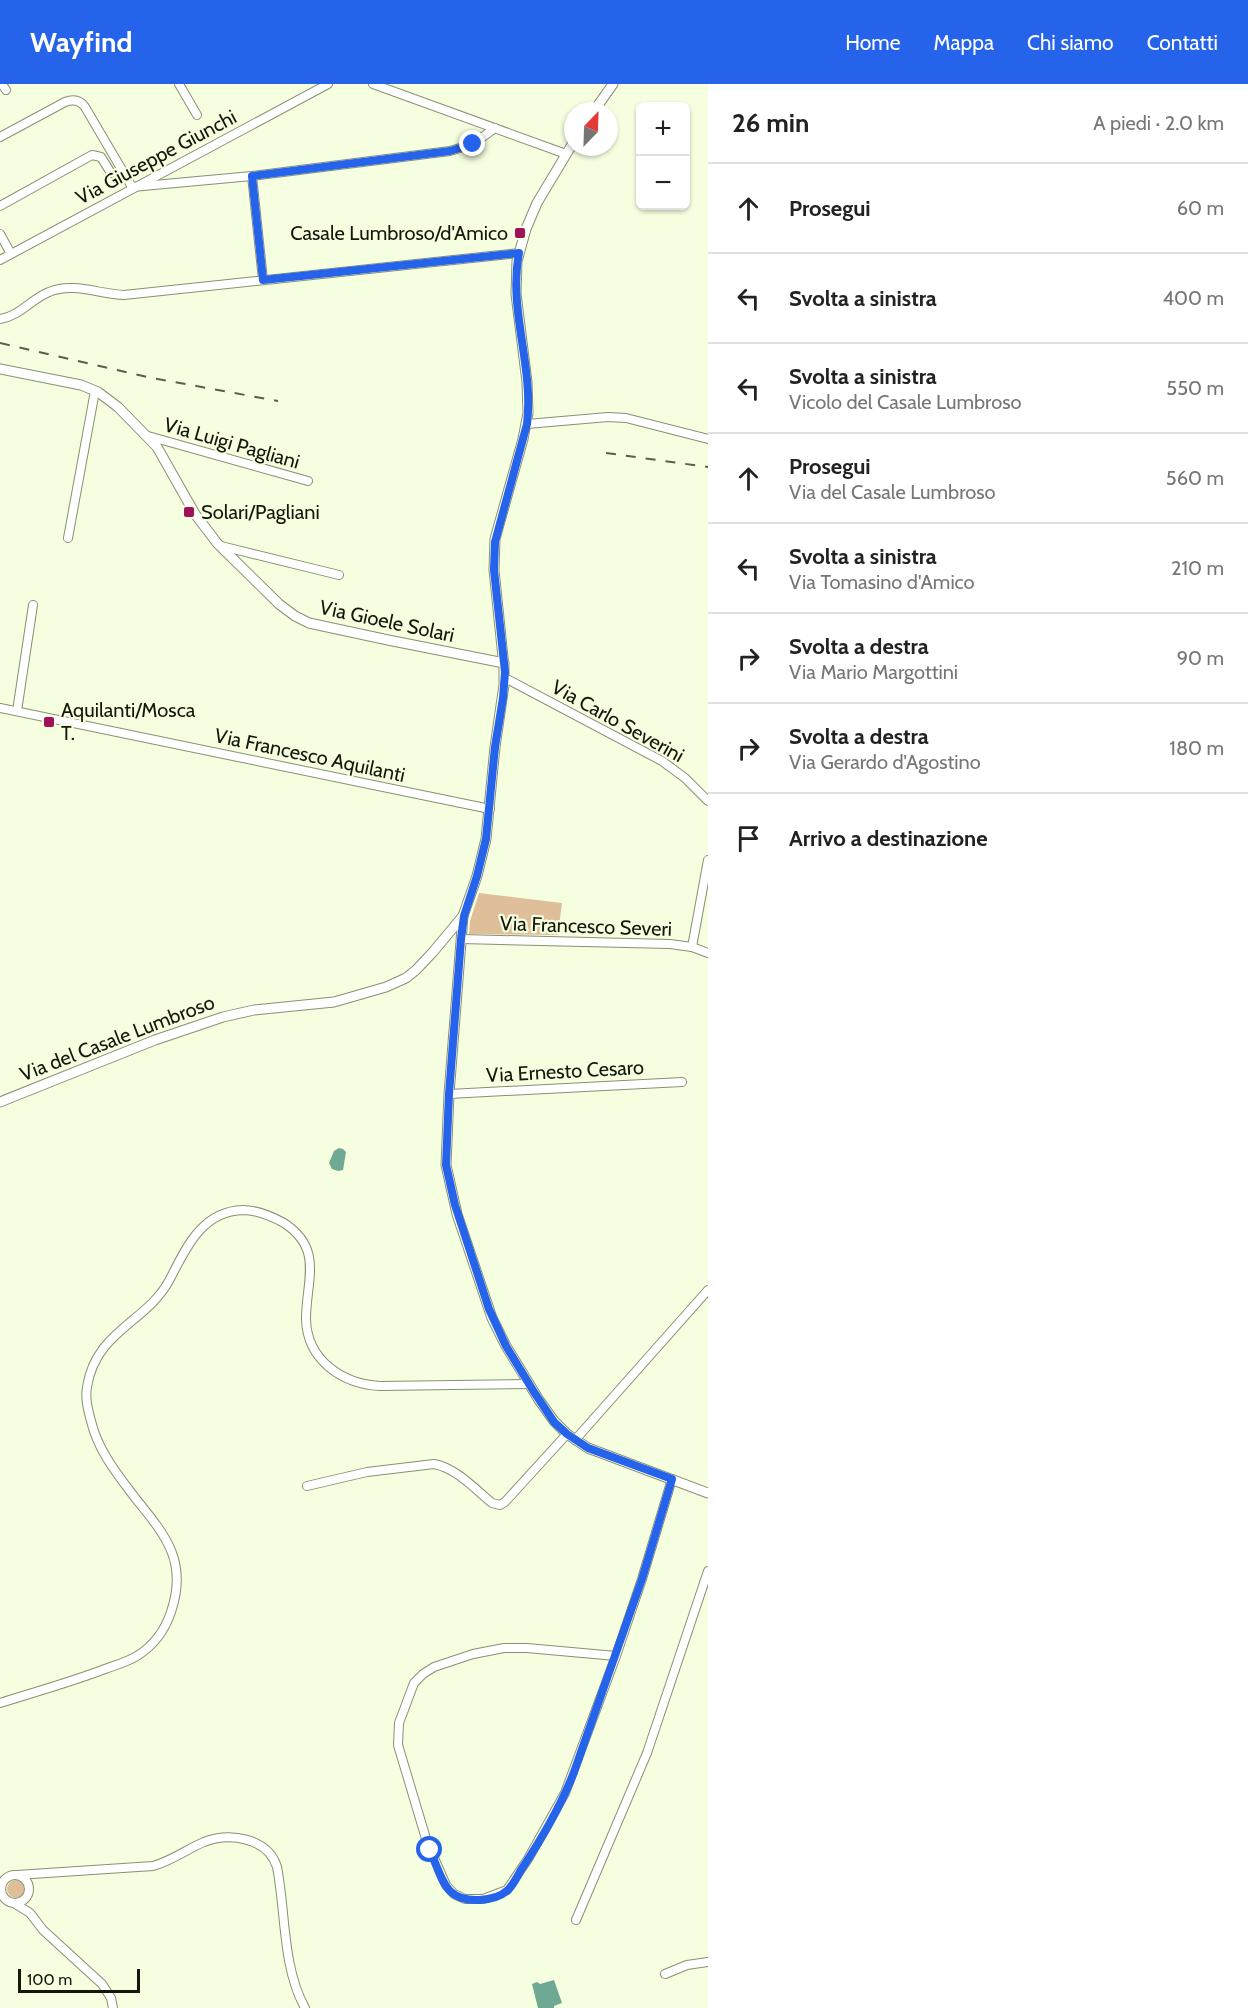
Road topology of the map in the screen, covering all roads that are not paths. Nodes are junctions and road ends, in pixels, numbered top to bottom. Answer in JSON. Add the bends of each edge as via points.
{"nodes":[{"id":1,"x":179,"y":84,"type":"edge"},
{"id":2,"x":328,"y":84,"type":"edge"},
{"id":3,"x":373,"y":84,"type":"edge"},
{"id":4,"x":613,"y":84,"type":"edge"},
{"id":5,"x":600,"y":102,"type":"edge"},
{"id":6,"x":196,"y":114,"type":"dead end"},
{"id":7,"x":495,"y":128,"type":"junction"},
{"id":8,"x":0,"y":137,"type":"edge"},
{"id":9,"x":564,"y":153,"type":"edge"},
{"id":10,"x":565,"y":156,"type":"edge"},
{"id":11,"x":111,"y":173,"type":"dead end"},
{"id":12,"x":252,"y":176,"type":"junction"},
{"id":13,"x":132,"y":187,"type":"junction"},
{"id":14,"x":0,"y":206,"type":"edge"},
{"id":15,"x":0,"y":234,"type":"edge"},
{"id":16,"x":519,"y":253,"type":"junction"},
{"id":17,"x":11,"y":254,"type":"junction"},
{"id":18,"x":0,"y":260,"type":"edge"},
{"id":19,"x":263,"y":280,"type":"junction"},
{"id":20,"x":0,"y":319,"type":"edge"},
{"id":21,"x":0,"y":369,"type":"edge"},
{"id":22,"x":95,"y":391,"type":"junction"},
{"id":23,"x":527,"y":424,"type":"junction"},
{"id":24,"x":148,"y":436,"type":"junction"},
{"id":25,"x":708,"y":439,"type":"edge"},
{"id":26,"x":308,"y":481,"type":"dead end"},
{"id":27,"x":68,"y":538,"type":"dead end"},
{"id":28,"x":219,"y":546,"type":"junction"},
{"id":29,"x":339,"y":575,"type":"dead end"},
{"id":30,"x":33,"y":605,"type":"dead end"},
{"id":31,"x":504,"y":663,"type":"junction"},
{"id":32,"x":505,"y":678,"type":"junction"},
{"id":33,"x":0,"y":708,"type":"edge"},
{"id":34,"x":17,"y":711,"type":"junction"},
{"id":35,"x":708,"y":801,"type":"edge"},
{"id":36,"x":490,"y":809,"type":"junction"},
{"id":37,"x":708,"y":860,"type":"edge"},
{"id":38,"x":464,"y":916,"type":"junction"},
{"id":39,"x":461,"y":939,"type":"junction"},
{"id":40,"x":692,"y":947,"type":"junction"},
{"id":41,"x":708,"y":953,"type":"edge"},
{"id":42,"x":682,"y":1082,"type":"dead end"},
{"id":43,"x":449,"y":1094,"type":"junction"},
{"id":44,"x":0,"y":1102,"type":"edge"},
{"id":45,"x":708,"y":1290,"type":"edge"},
{"id":46,"x":529,"y":1384,"type":"junction"},
{"id":47,"x":571,"y":1437,"type":"junction"},
{"id":48,"x":672,"y":1479,"type":"junction"},
{"id":49,"x":307,"y":1486,"type":"dead end"},
{"id":50,"x":708,"y":1493,"type":"edge"},
{"id":51,"x":708,"y":1571,"type":"edge"},
{"id":52,"x":616,"y":1656,"type":"junction"},
{"id":53,"x":0,"y":1703,"type":"edge"},
{"id":54,"x":52,"y":1873,"type":"junction"},
{"id":55,"x":14,"y":1875,"type":"junction"},
{"id":56,"x":0,"y":1876,"type":"edge"},
{"id":57,"x":29,"y":1893,"type":"junction"},
{"id":58,"x":2,"y":1897,"type":"edge"},
{"id":59,"x":14,"y":1903,"type":"junction"},
{"id":60,"x":30,"y":1912,"type":"junction"},
{"id":61,"x":576,"y":1920,"type":"dead end"},
{"id":62,"x":708,"y":1962,"type":"edge"},
{"id":63,"x":665,"y":1974,"type":"dead end"},
{"id":64,"x":113,"y":2008,"type":"edge"},
{"id":65,"x":305,"y":2008,"type":"edge"}],
"edges":[{"from":1,"to":6,"type":"street"},
{"from":2,"to":13,"type":"street","name":"Via Giuseppe Giunchi"},
{"from":3,"to":7,"type":"street"},
{"from":4,"to":5,"type":"street"},
{"from":7,"to":9,"type":"street"},
{"from":7,"to":12,"type":"street","via":[[473,144],[454,151]]},
{"from":8,"to":13,"type":"street","via":[[65,102],[79,101]]},
{"from":10,"to":16,"type":"street","name":"Via del Casale Lumbroso","via":[[537,203]]},
{"from":11,"to":14,"type":"street","via":[[100,157],[92,155]]},
{"from":12,"to":13,"type":"street"},
{"from":12,"to":19,"type":"street"},
{"from":13,"to":17,"type":"street","name":"Via Giuseppe Giunchi"},
{"from":15,"to":17,"type":"street"},
{"from":16,"to":19,"type":"street"},
{"from":16,"to":23,"type":"street","name":"Via del Casale Lumbroso","via":[[516,294],[528,388]]},
{"from":17,"to":18,"type":"street","name":"Via Giuseppe Giunchi"},
{"from":19,"to":20,"type":"street","via":[[124,295],[59,289]]},
{"from":21,"to":22,"type":"street","name":"Via Gioele Solari"},
{"from":22,"to":24,"type":"street","name":"Via Gioele Solari"},
{"from":22,"to":27,"type":"street"},
{"from":23,"to":25,"type":"street","via":[[626,418]]},
{"from":23,"to":31,"type":"street","name":"Via del Casale Lumbroso","via":[[495,542],[494,570]]},
{"from":24,"to":26,"type":"street","name":"Via Luigi Pagliani"},
{"from":24,"to":28,"type":"street","name":"Via Gioele Solari"},
{"from":28,"to":29,"type":"street","name":"Via Gioele Solari"},
{"from":28,"to":31,"type":"street","name":"Via Gioele Solari","via":[[302,620]]},
{"from":30,"to":34,"type":"street"},
{"from":31,"to":32,"type":"street","name":"Via del Casale Lumbroso"},
{"from":32,"to":35,"type":"street","name":"Via Carlo Severini","via":[[662,761]]},
{"from":32,"to":36,"type":"street","name":"Via del Casale Lumbroso"},
{"from":33,"to":34,"type":"street","name":"Via Francesco Aquilanti"},
{"from":34,"to":36,"type":"street","name":"Via Francesco Aquilanti"},
{"from":36,"to":38,"type":"street","name":"Via del Casale Lumbroso","via":[[484,848]]},
{"from":37,"to":40,"type":"street"},
{"from":38,"to":39,"type":"street"},
{"from":38,"to":44,"type":"street","name":"Via del Casale Lumbroso","via":[[416,970],[386,987],[334,1002],[223,1017]]},
{"from":39,"to":40,"type":"street","name":"Via Francesco Severi"},
{"from":39,"to":43,"type":"street"},
{"from":40,"to":41,"type":"street","name":"Via Francesco Severi"},
{"from":42,"to":43,"type":"street","name":"Via Ernesto Cesaro"},
{"from":43,"to":46,"type":"street","via":[[447,1177],[492,1318]]},
{"from":45,"to":47,"type":"street"},
{"from":46,"to":47,"type":"street","via":[[554,1422]]},
{"from":46,"to":53,"type":"street","via":[[376,1386],[340,1375],[321,1361],[310,1341],[306,1317],[310,1262],[297,1235],[288,1226],[253,1211],[235,1211],[210,1221],[190,1241],[157,1299],[104,1347],[87,1387],[88,1412],[99,1445],[161,1530],[174,1555],[177,1590],[166,1625],[133,1659]]},
{"from":47,"to":48,"type":"street","via":[[588,1448]]},
{"from":47,"to":49,"type":"street","via":[[500,1505],[492,1503],[453,1471],[434,1464],[367,1472]]},
{"from":48,"to":50,"type":"street"},
{"from":48,"to":52,"type":"street"},
{"from":51,"to":61,"type":"street","via":[[647,1753]]},
{"from":52,"to":52,"type":"street","via":[[565,1793],[509,1888],[483,1899],[465,1899],[452,1893],[425,1837],[398,1746],[399,1723],[414,1683],[434,1667],[504,1648]]},
{"from":54,"to":55,"type":"street"},
{"from":54,"to":57,"type":"street","via":[[37,1880]]},
{"from":54,"to":65,"type":"street","via":[[153,1866],[216,1839],[258,1844],[271,1855],[277,1867],[291,1969]]},
{"from":55,"to":56,"type":"street"},
{"from":55,"to":57,"type":"street","via":[[28,1881]]},
{"from":55,"to":58,"type":"street","via":[[4,1880]]},
{"from":57,"to":59,"type":"street"},
{"from":57,"to":60,"type":"street"},
{"from":58,"to":59,"type":"street"},
{"from":59,"to":60,"type":"street"},
{"from":60,"to":64,"type":"street","via":[[43,1930],[102,1984]]},
{"from":62,"to":63,"type":"street"}]}
